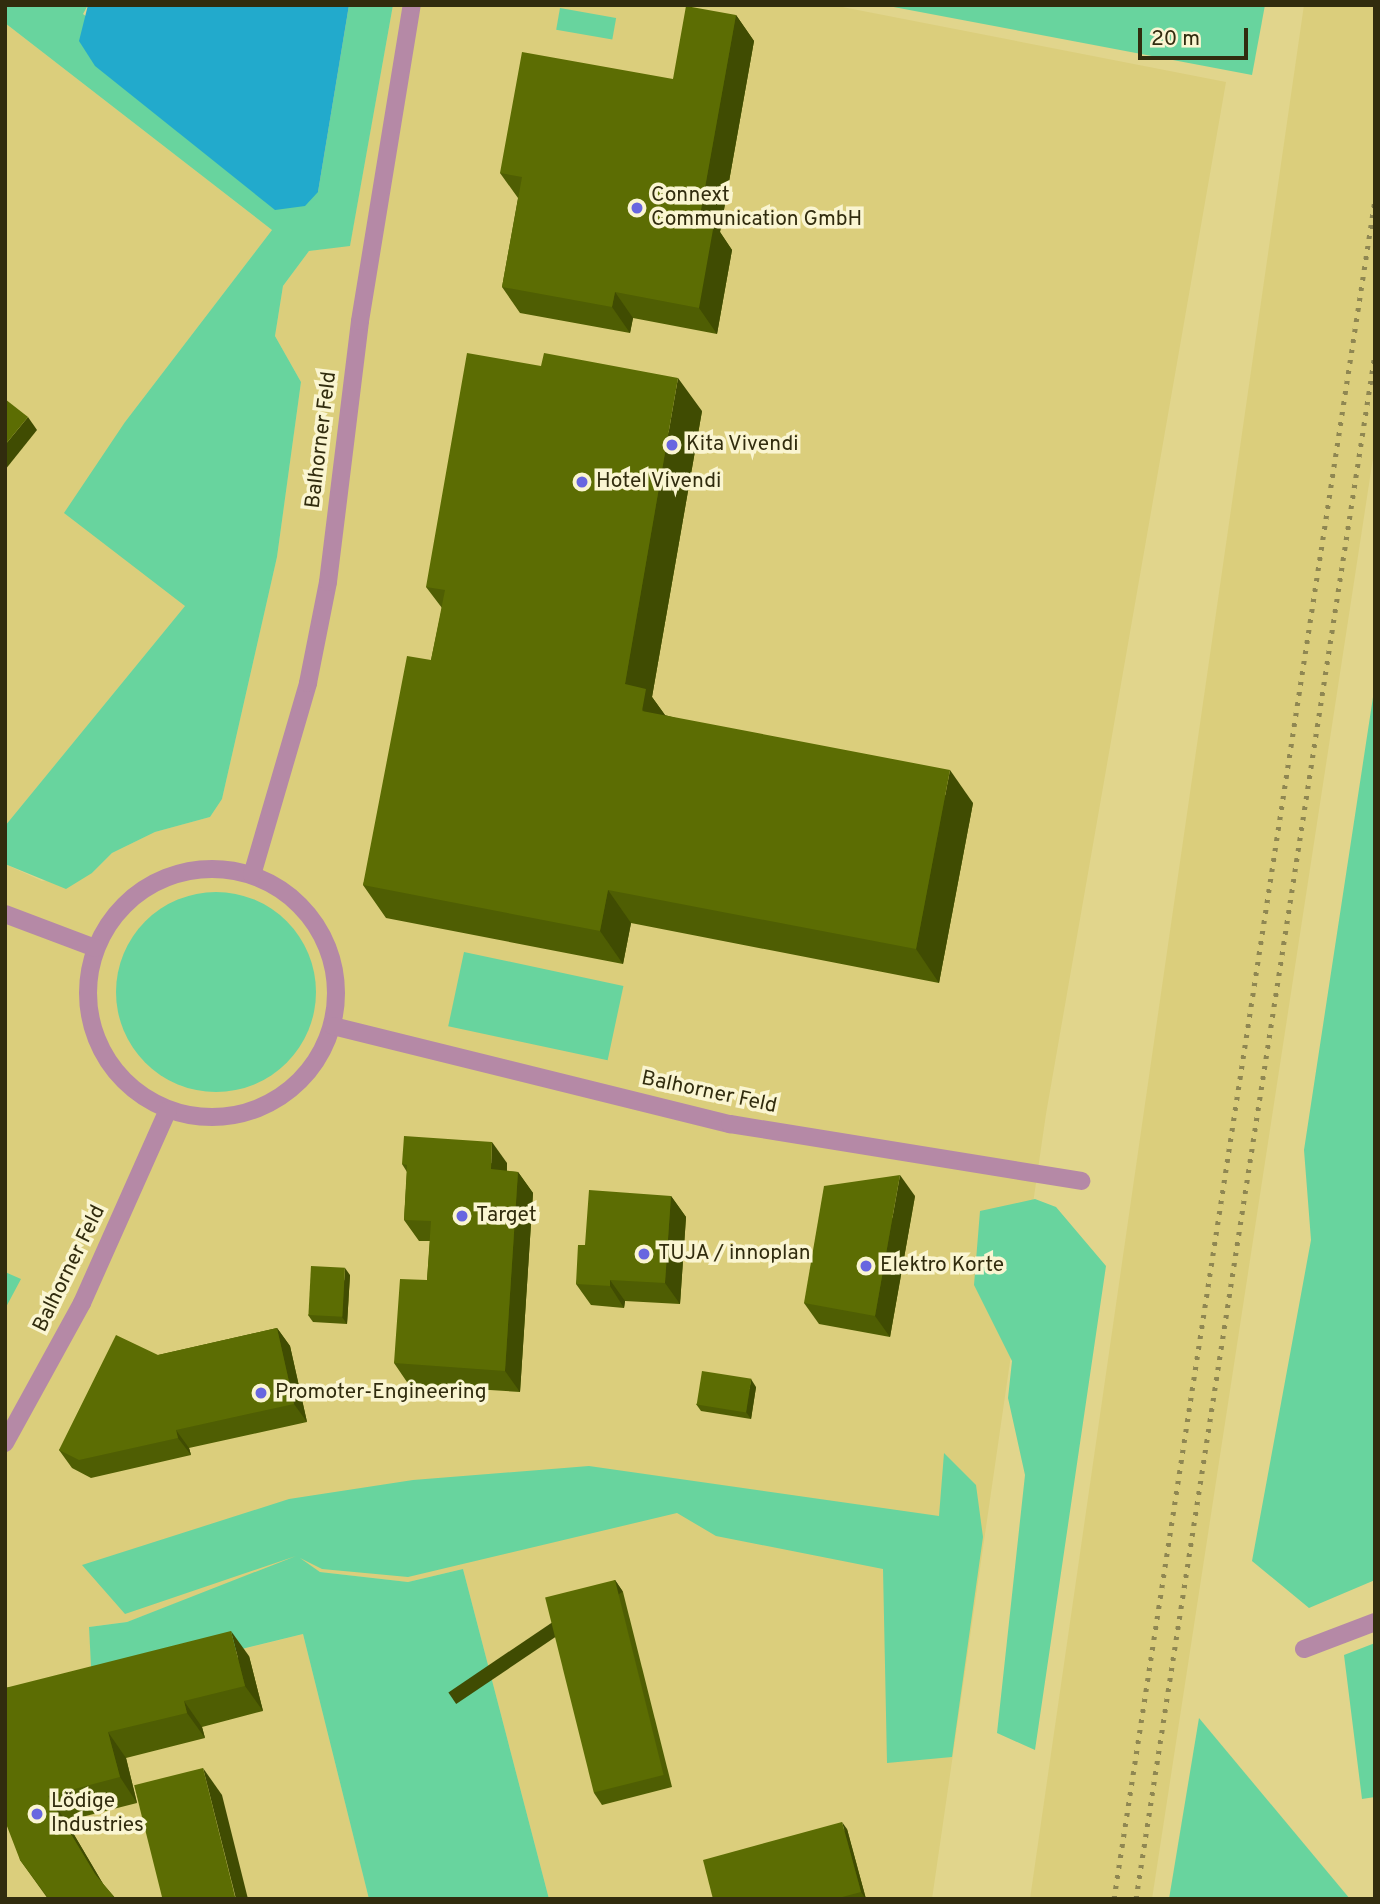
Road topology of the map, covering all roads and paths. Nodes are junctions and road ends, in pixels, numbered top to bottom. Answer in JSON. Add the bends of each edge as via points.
{"nodes":[{"id":1,"x":412,"y":5,"type":"edge"},
{"id":2,"x":252,"y":875,"type":"junction"},
{"id":3,"x":5,"y":914,"type":"edge"},
{"id":4,"x":95,"y":948,"type":"junction"},
{"id":5,"x":333,"y":1026,"type":"junction"},
{"id":6,"x":167,"y":1110,"type":"junction"},
{"id":7,"x":1081,"y":1181,"type":"dead end"},
{"id":8,"x":5,"y":1443,"type":"edge"},
{"id":9,"x":1375,"y":1622,"type":"edge"},
{"id":10,"x":1304,"y":1649,"type":"dead end"}],
"edges":[{"from":1,"to":2,"type":"street","name":"Balhorner Feld","via":[[360,321],[328,582],[308,683]]},
{"from":2,"to":4,"type":"street","via":[[215,868],[176,873],[142,889],[114,915]]},
{"from":2,"to":5,"type":"street","via":[[285,892],[312,918],[330,951],[337,988]]},
{"from":3,"to":4,"type":"street"},
{"from":4,"to":6,"type":"street","via":[[87,986],[91,1025],[107,1061],[133,1091]]},
{"from":5,"to":6,"type":"street","via":[[316,1063],[287,1094],[250,1113],[208,1118]]},
{"from":5,"to":7,"type":"street","name":"Balhorner Feld","via":[[730,1124]]},
{"from":6,"to":8,"type":"street","name":"Balhorner Feld","via":[[82,1303]]},
{"from":9,"to":10,"type":"street"}]}
